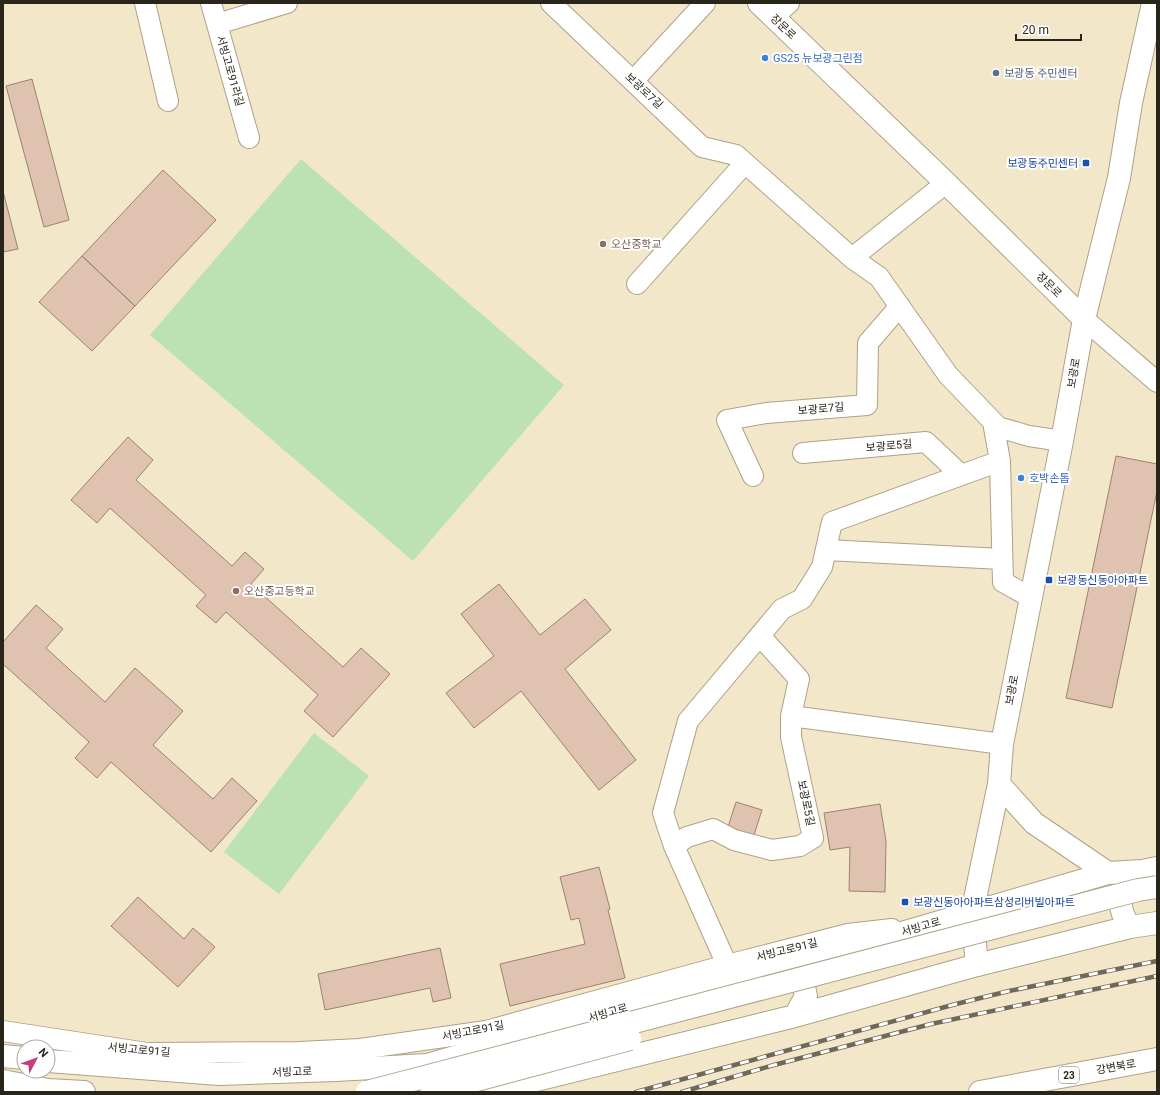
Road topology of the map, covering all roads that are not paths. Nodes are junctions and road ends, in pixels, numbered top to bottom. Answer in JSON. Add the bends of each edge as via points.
{"nodes":[{"id":1,"x":145,"y":3,"type":"edge"},
{"id":2,"x":211,"y":3,"type":"edge"},
{"id":3,"x":287,"y":3,"type":"edge"},
{"id":4,"x":551,"y":3,"type":"edge"},
{"id":5,"x":705,"y":3,"type":"edge"},
{"id":6,"x":1154,"y":3,"type":"edge"},
{"id":7,"x":773,"y":8,"type":"edge"},
{"id":8,"x":217,"y":24,"type":"junction"},
{"id":9,"x":633,"y":81,"type":"junction"},
{"id":10,"x":168,"y":101,"type":"dead end"},
{"id":11,"x":249,"y":138,"type":"dead end"},
{"id":12,"x":745,"y":164,"type":"junction"},
{"id":13,"x":946,"y":183,"type":"junction"},
{"id":14,"x":852,"y":258,"type":"junction"},
{"id":15,"x":637,"y":284,"type":"dead end"},
{"id":16,"x":900,"y":306,"type":"junction"},
{"id":17,"x":1084,"y":319,"type":"junction"},
{"id":18,"x":1157,"y":382,"type":"edge"},
{"id":19,"x":993,"y":422,"type":"junction"},
{"id":20,"x":1062,"y":441,"type":"junction"},
{"id":21,"x":803,"y":453,"type":"dead end"},
{"id":22,"x":1000,"y":461,"type":"junction"},
{"id":23,"x":961,"y":475,"type":"junction"},
{"id":24,"x":753,"y":476,"type":"dead end"},
{"id":25,"x":826,"y":550,"type":"junction"},
{"id":26,"x":1002,"y":559,"type":"junction"},
{"id":27,"x":1030,"y":597,"type":"junction"},
{"id":28,"x":760,"y":636,"type":"junction"},
{"id":29,"x":791,"y":716,"type":"junction"},
{"id":30,"x":1002,"y":744,"type":"junction"},
{"id":31,"x":999,"y":784,"type":"junction"},
{"id":32,"x":674,"y":846,"type":"junction"},
{"id":33,"x":1149,"y":869,"type":"edge"},
{"id":34,"x":1108,"y":873,"type":"junction"},
{"id":35,"x":1157,"y":887,"type":"edge"},
{"id":36,"x":1157,"y":901,"type":"edge"},
{"id":37,"x":972,"y":912,"type":"junction"},
{"id":38,"x":934,"y":923,"type":"junction"},
{"id":39,"x":1157,"y":923,"type":"edge"},
{"id":40,"x":1130,"y":927,"type":"junction"},
{"id":41,"x":727,"y":965,"type":"junction"},
{"id":42,"x":788,"y":966,"type":"junction"},
{"id":43,"x":977,"y":966,"type":"junction"},
{"id":44,"x":795,"y":1016,"type":"junction"},
{"id":45,"x":3,"y":1031,"type":"edge"},
{"id":46,"x":3,"y":1056,"type":"edge"},
{"id":47,"x":16,"y":1057,"type":"edge"},
{"id":48,"x":1157,"y":1059,"type":"edge"},
{"id":49,"x":56,"y":1062,"type":"edge"},
{"id":50,"x":3,"y":1081,"type":"edge"},
{"id":51,"x":84,"y":1092,"type":"edge"},
{"id":52,"x":367,"y":1092,"type":"edge"},
{"id":53,"x":419,"y":1092,"type":"edge"},
{"id":54,"x":432,"y":1092,"type":"edge"},
{"id":55,"x":980,"y":1092,"type":"edge"}],
"edges":[{"from":1,"to":10,"type":"street"},
{"from":2,"to":8,"type":"street","name":"서빙고로91라길"},
{"from":3,"to":8,"type":"street"},
{"from":4,"to":9,"type":"street","name":"보광로7길"},
{"from":5,"to":9,"type":"street"},
{"from":6,"to":17,"type":"main road","name":"보광로","via":[[1131,103],[1119,178]]},
{"from":7,"to":13,"type":"main road","name":"장문로"},
{"from":8,"to":11,"type":"street","name":"서빙고로91라길"},
{"from":9,"to":12,"type":"street","name":"보광로7길","via":[[702,147],[736,156]]},
{"from":12,"to":14,"type":"street","name":"보광로7길"},
{"from":12,"to":15,"type":"street"},
{"from":13,"to":14,"type":"street"},
{"from":13,"to":17,"type":"main road","name":"장문로"},
{"from":14,"to":16,"type":"street","name":"보광로7길","via":[[879,277]]},
{"from":16,"to":19,"type":"street","name":"보광로7길","via":[[948,375]]},
{"from":16,"to":24,"type":"street","name":"보광로7길","via":[[868,343],[867,405],[766,413],[727,420]]},
{"from":17,"to":18,"type":"street","name":"장문로"},
{"from":17,"to":20,"type":"main road","name":"보광로"},
{"from":19,"to":20,"type":"street","name":"보광로7길","via":[[1029,436]]},
{"from":19,"to":22,"type":"street"},
{"from":20,"to":27,"type":"main road","name":"보광로"},
{"from":21,"to":23,"type":"street","name":"보광로5길","via":[[926,442]]},
{"from":22,"to":23,"type":"street"},
{"from":22,"to":26,"type":"street"},
{"from":23,"to":25,"type":"street","via":[[832,522]]},
{"from":25,"to":26,"type":"street"},
{"from":25,"to":28,"type":"street","via":[[822,567],[802,599],[782,609]]},
{"from":26,"to":27,"type":"street","via":[[1003,582]]},
{"from":27,"to":30,"type":"main road","name":"보광로"},
{"from":28,"to":29,"type":"street","name":"보광로5길","via":[[799,679]]},
{"from":28,"to":32,"type":"street","via":[[688,721],[663,813]]},
{"from":29,"to":30,"type":"street"},
{"from":29,"to":32,"type":"street","name":"보광로5길","via":[[791,737],[813,838],[800,846],[772,850],[734,840],[713,829],[688,837]]},
{"from":30,"to":31,"type":"main road","name":"보광로"},
{"from":31,"to":34,"type":"main road","via":[[1034,823]]},
{"from":31,"to":37,"type":"main road","name":"보광로"},
{"from":32,"to":41,"type":"street"},
{"from":33,"to":34,"type":"main road","name":"서빙고로"},
{"from":33,"to":40,"type":"main road","via":[[1132,878],[1125,886],[1121,900],[1122,912]]},
{"from":34,"to":37,"type":"main road","name":"서빙고로"},
{"from":35,"to":52,"type":"main road","bridge":true},
{"from":36,"to":54,"type":"main road","bridge":true,"via":[[868,975]]},
{"from":37,"to":38,"type":"main road","name":"서빙고로"},
{"from":37,"to":43,"type":"main road","name":"보광로"},
{"from":38,"to":41,"type":"street","name":"서빙고로91길","via":[[848,934]]},
{"from":38,"to":42,"type":"main road","name":"서빙고로"},
{"from":39,"to":40,"type":"main road"},
{"from":40,"to":43,"type":"main road"},
{"from":41,"to":45,"type":"street","name":"서빙고로91길","via":[[486,1031],[360,1050],[147,1053]]},
{"from":42,"to":44,"type":"main road","via":[[803,982],[806,996]]},
{"from":42,"to":49,"type":"main road","name":"서빙고로","via":[[695,988],[427,1065],[219,1074]]},
{"from":43,"to":44,"type":"main road"},
{"from":44,"to":53,"type":"main road","via":[[520,1084]]},
{"from":46,"to":47,"type":"main road"},
{"from":48,"to":55,"type":"main road","name":"강변북로","number":"23"},
{"from":50,"to":51,"type":"main road","via":[[48,1090]]}]}
